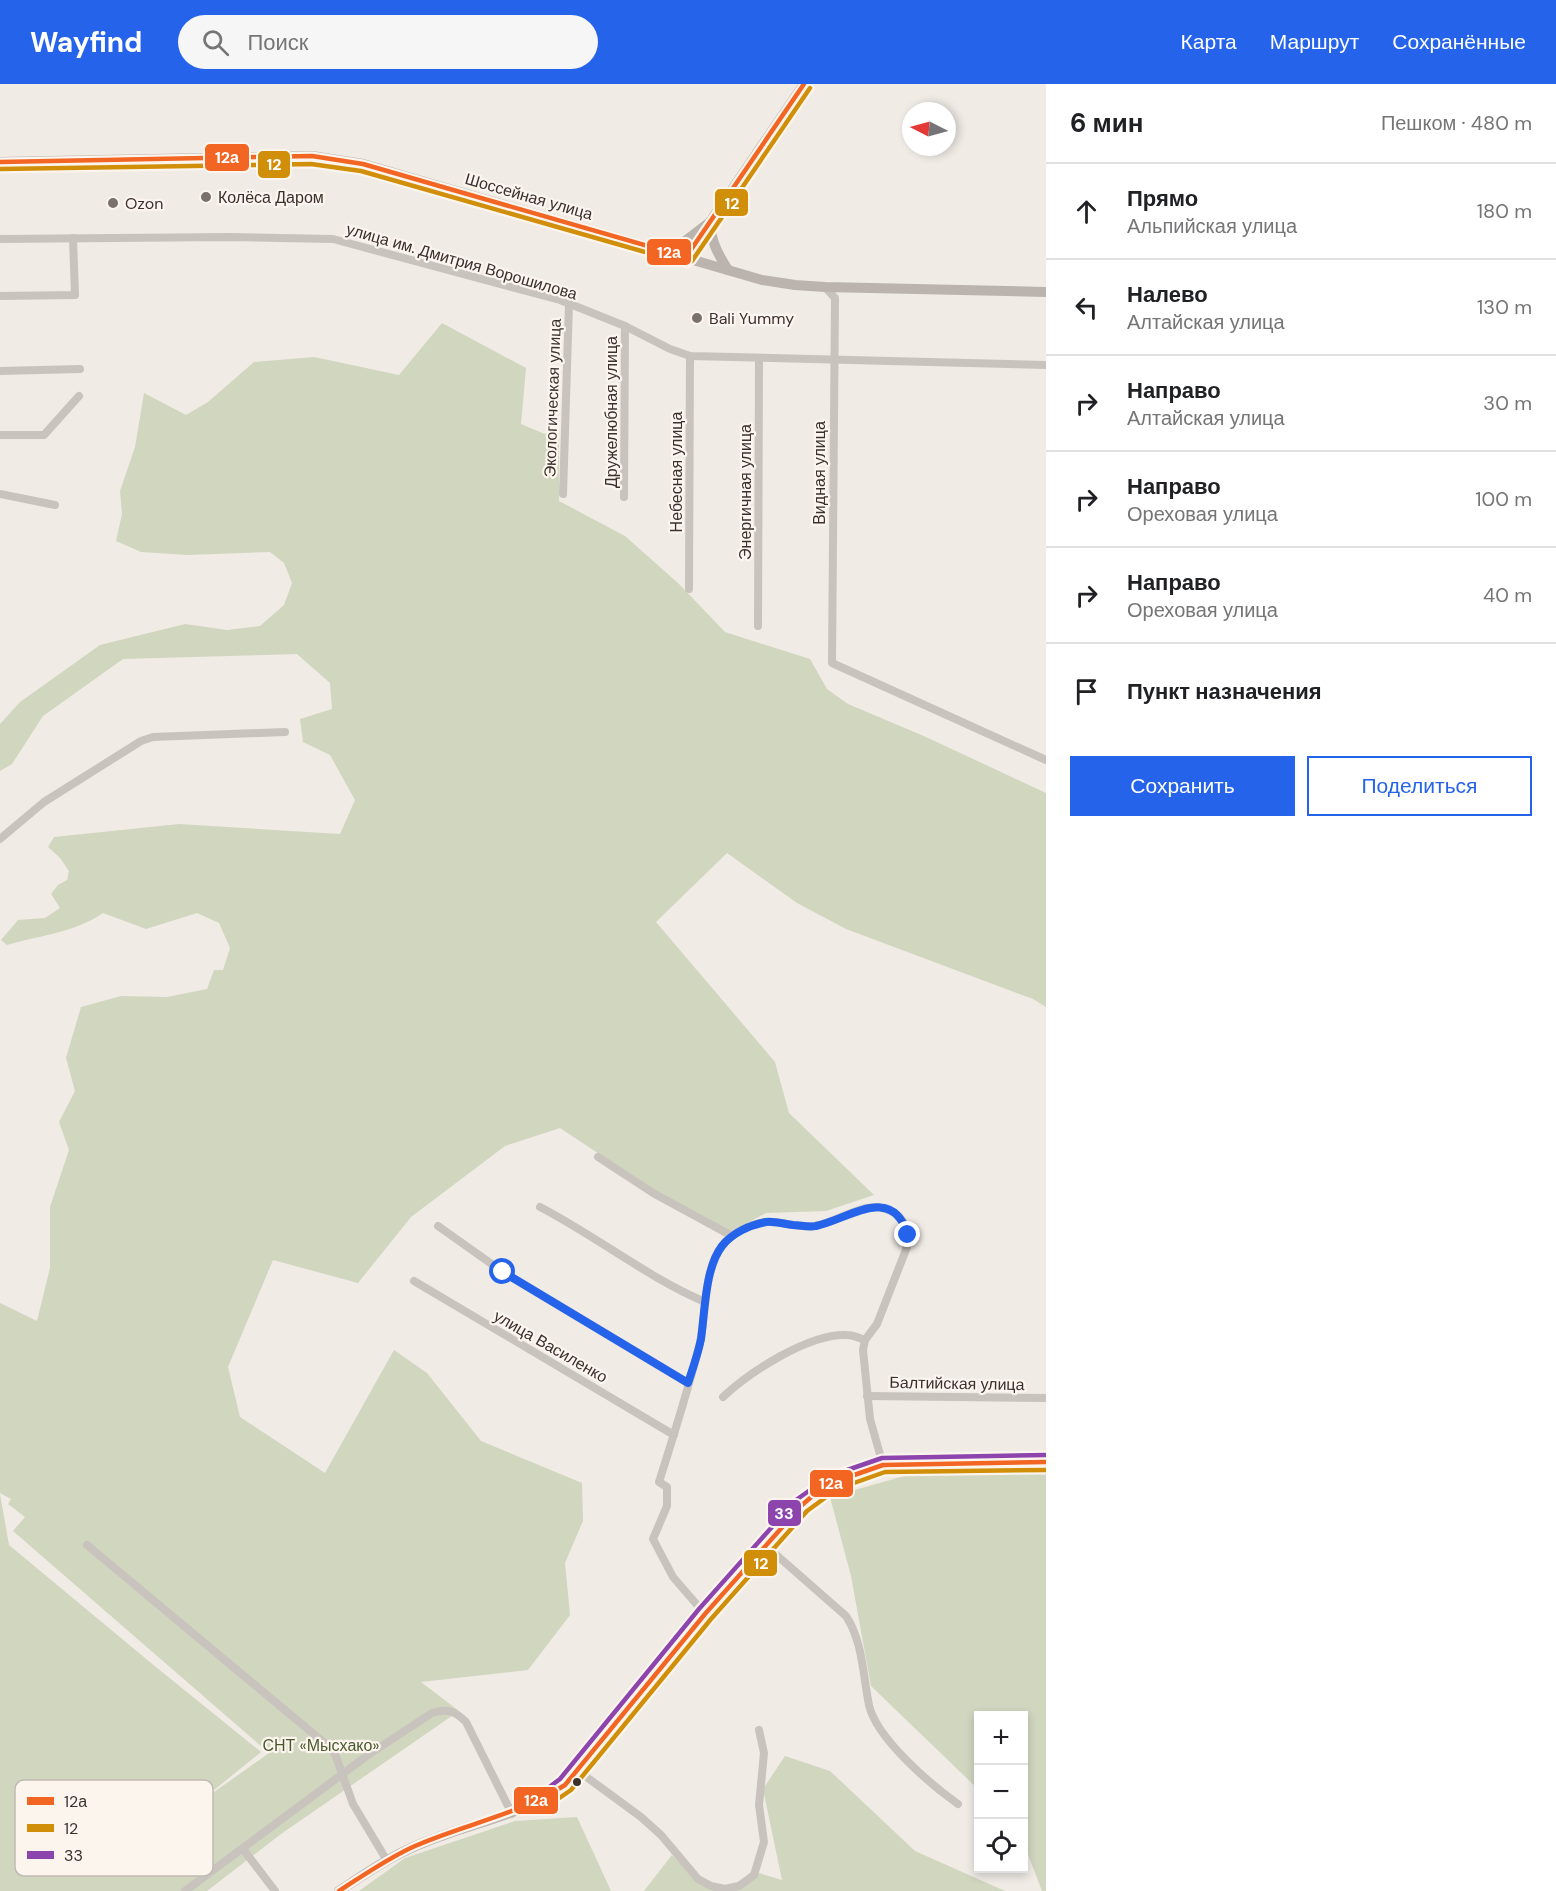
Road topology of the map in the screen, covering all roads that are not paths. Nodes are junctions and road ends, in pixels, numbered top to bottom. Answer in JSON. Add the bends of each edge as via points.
{"nodes":[{"id":1,"x":804,"y":84,"type":"edge"},
{"id":2,"x":0,"y":162,"type":"edge"},
{"id":3,"x":710,"y":222,"type":"junction"},
{"id":4,"x":0,"y":238,"type":"edge"},
{"id":5,"x":73,"y":238,"type":"junction"},
{"id":6,"x":651,"y":247,"type":"junction"},
{"id":7,"x":686,"y":257,"type":"junction"},
{"id":8,"x":729,"y":270,"type":"junction"},
{"id":9,"x":825,"y":287,"type":"junction"},
{"id":10,"x":1046,"y":292,"type":"edge"},
{"id":11,"x":0,"y":296,"type":"edge"},
{"id":12,"x":569,"y":304,"type":"junction"},
{"id":13,"x":625,"y":326,"type":"junction"},
{"id":14,"x":690,"y":356,"type":"junction"},
{"id":15,"x":759,"y":359,"type":"junction"},
{"id":16,"x":834,"y":361,"type":"junction"},
{"id":17,"x":1046,"y":365,"type":"edge"},
{"id":18,"x":80,"y":369,"type":"dead end"},
{"id":19,"x":0,"y":371,"type":"edge"},
{"id":20,"x":79,"y":396,"type":"dead end"},
{"id":21,"x":0,"y":435,"type":"edge"},
{"id":22,"x":0,"y":494,"type":"edge"},
{"id":23,"x":563,"y":494,"type":"dead end"},
{"id":24,"x":624,"y":497,"type":"dead end"},
{"id":25,"x":56,"y":505,"type":"dead end"},
{"id":26,"x":689,"y":588,"type":"dead end"},
{"id":27,"x":758,"y":626,"type":"dead end"},
{"id":28,"x":285,"y":732,"type":"dead end"},
{"id":29,"x":1046,"y":760,"type":"edge"},
{"id":30,"x":0,"y":839,"type":"edge"},
{"id":31,"x":598,"y":1157,"type":"dead end"},
{"id":32,"x":540,"y":1207,"type":"dead end"},
{"id":33,"x":438,"y":1226,"type":"dead end"},
{"id":34,"x":732,"y":1236,"type":"junction"},
{"id":35,"x":414,"y":1281,"type":"dead end"},
{"id":36,"x":705,"y":1302,"type":"junction"},
{"id":37,"x":865,"y":1340,"type":"junction"},
{"id":38,"x":688,"y":1383,"type":"junction"},
{"id":39,"x":867,"y":1396,"type":"junction"},
{"id":40,"x":723,"y":1397,"type":"dead end"},
{"id":41,"x":1046,"y":1398,"type":"edge"},
{"id":42,"x":674,"y":1434,"type":"junction"},
{"id":43,"x":1046,"y":1462,"type":"edge"},
{"id":44,"x":883,"y":1465,"type":"junction"},
{"id":45,"x":87,"y":1545,"type":"dead end"},
{"id":46,"x":765,"y":1545,"type":"junction"},
{"id":47,"x":705,"y":1614,"type":"junction"},
{"id":48,"x":759,"y":1730,"type":"dead end"},
{"id":49,"x":577,"y":1770,"type":"junction"},
{"id":50,"x":341,"y":1776,"type":"junction"},
{"id":51,"x":958,"y":1804,"type":"dead end"},
{"id":52,"x":512,"y":1814,"type":"junction"},
{"id":53,"x":243,"y":1849,"type":"junction"},
{"id":54,"x":386,"y":1859,"type":"junction"},
{"id":55,"x":213,"y":1871,"type":"edge"},
{"id":56,"x":206,"y":1876,"type":"edge"},
{"id":57,"x":185,"y":1891,"type":"edge"},
{"id":58,"x":275,"y":1891,"type":"edge"},
{"id":59,"x":339,"y":1891,"type":"edge"}],
"edges":[{"from":1,"to":3,"type":"street"},
{"from":2,"to":6,"type":"street","name":"Шоссейная улица","via":[[312,156],[363,164]]},
{"from":3,"to":6,"type":"street","via":[[684,242]]},
{"from":3,"to":7,"type":"street"},
{"from":3,"to":8,"type":"street","via":[[712,241]]},
{"from":4,"to":5,"type":"street","name":"улица им. Дмитрия Ворошилова"},
{"from":5,"to":11,"type":"street","via":[[75,295]]},
{"from":5,"to":12,"type":"street","name":"улица им. Дмитрия Ворошилова","via":[[333,239]]},
{"from":6,"to":7,"type":"street","name":"Шоссейная улица"},
{"from":7,"to":8,"type":"street","name":"Шоссейная улица"},
{"from":8,"to":9,"type":"street","name":"Шоссейная улица","via":[[762,280]]},
{"from":9,"to":10,"type":"street","name":"Шоссейная улица"},
{"from":9,"to":16,"type":"street","name":"Видная улица","via":[[835,298]]},
{"from":12,"to":13,"type":"street","name":"улица им. Дмитрия Ворошилова"},
{"from":12,"to":23,"type":"street","name":"Экологическая улица"},
{"from":13,"to":14,"type":"street","name":"улица им. Дмитрия Ворошилова"},
{"from":13,"to":24,"type":"street","name":"Дружелюбная улица"},
{"from":14,"to":15,"type":"street","name":"улица им. Дмитрия Ворошилова"},
{"from":14,"to":26,"type":"street","name":"Небесная улица"},
{"from":15,"to":16,"type":"street","name":"улица им. Дмитрия Ворошилова"},
{"from":15,"to":27,"type":"street","name":"Энергичная улица"},
{"from":16,"to":17,"type":"street","name":"улица им. Дмитрия Ворошилова"},
{"from":16,"to":29,"type":"street","name":"Видная улица","via":[[832,663]]},
{"from":18,"to":19,"type":"street"},
{"from":20,"to":21,"type":"street","via":[[44,435]]},
{"from":22,"to":25,"type":"street"},
{"from":28,"to":30,"type":"street","via":[[153,737],[141,741],[44,802]]},
{"from":31,"to":34,"type":"street","via":[[653,1193]]},
{"from":32,"to":36,"type":"street","via":[[679,1291]]},
{"from":33,"to":38,"type":"street","via":[[503,1272]]},
{"from":34,"to":36,"type":"street","via":[[716,1256]]},
{"from":34,"to":37,"type":"street","via":[[767,1222],[815,1226],[866,1208],[889,1210],[899,1217],[908,1235],[907,1246],[877,1324]]},
{"from":35,"to":42,"type":"street","name":"улица Василенко"},
{"from":36,"to":38,"type":"street","via":[[701,1340]]},
{"from":37,"to":39,"type":"street"},
{"from":37,"to":40,"type":"street","via":[[840,1335],[793,1350],[742,1379]]},
{"from":38,"to":42,"type":"street"},
{"from":39,"to":41,"type":"street","name":"Балтийская улица"},
{"from":39,"to":44,"type":"street"},
{"from":42,"to":47,"type":"street","via":[[659,1482],[667,1487],[667,1506],[653,1539],[673,1577]]},
{"from":43,"to":44,"type":"street"},
{"from":44,"to":46,"type":"street","via":[[834,1482],[816,1493]]},
{"from":45,"to":50,"type":"street","via":[[328,1746]]},
{"from":46,"to":47,"type":"street"},
{"from":46,"to":51,"type":"street","via":[[846,1616],[861,1658],[875,1721],[932,1786]]},
{"from":47,"to":49,"type":"street"},
{"from":48,"to":49,"type":"street","via":[[764,1753],[759,1805],[764,1842],[754,1875],[739,1886],[725,1889],[698,1879],[661,1835]]},
{"from":49,"to":52,"type":"street","via":[[548,1797]]},
{"from":50,"to":52,"type":"street","via":[[432,1713],[451,1711],[466,1722]]},
{"from":50,"to":53,"type":"street"},
{"from":50,"to":54,"type":"street"},
{"from":52,"to":54,"type":"street","via":[[429,1840]]},
{"from":53,"to":55,"type":"street"},
{"from":53,"to":58,"type":"street"},
{"from":54,"to":59,"type":"street"},
{"from":56,"to":57,"type":"street"}]}
